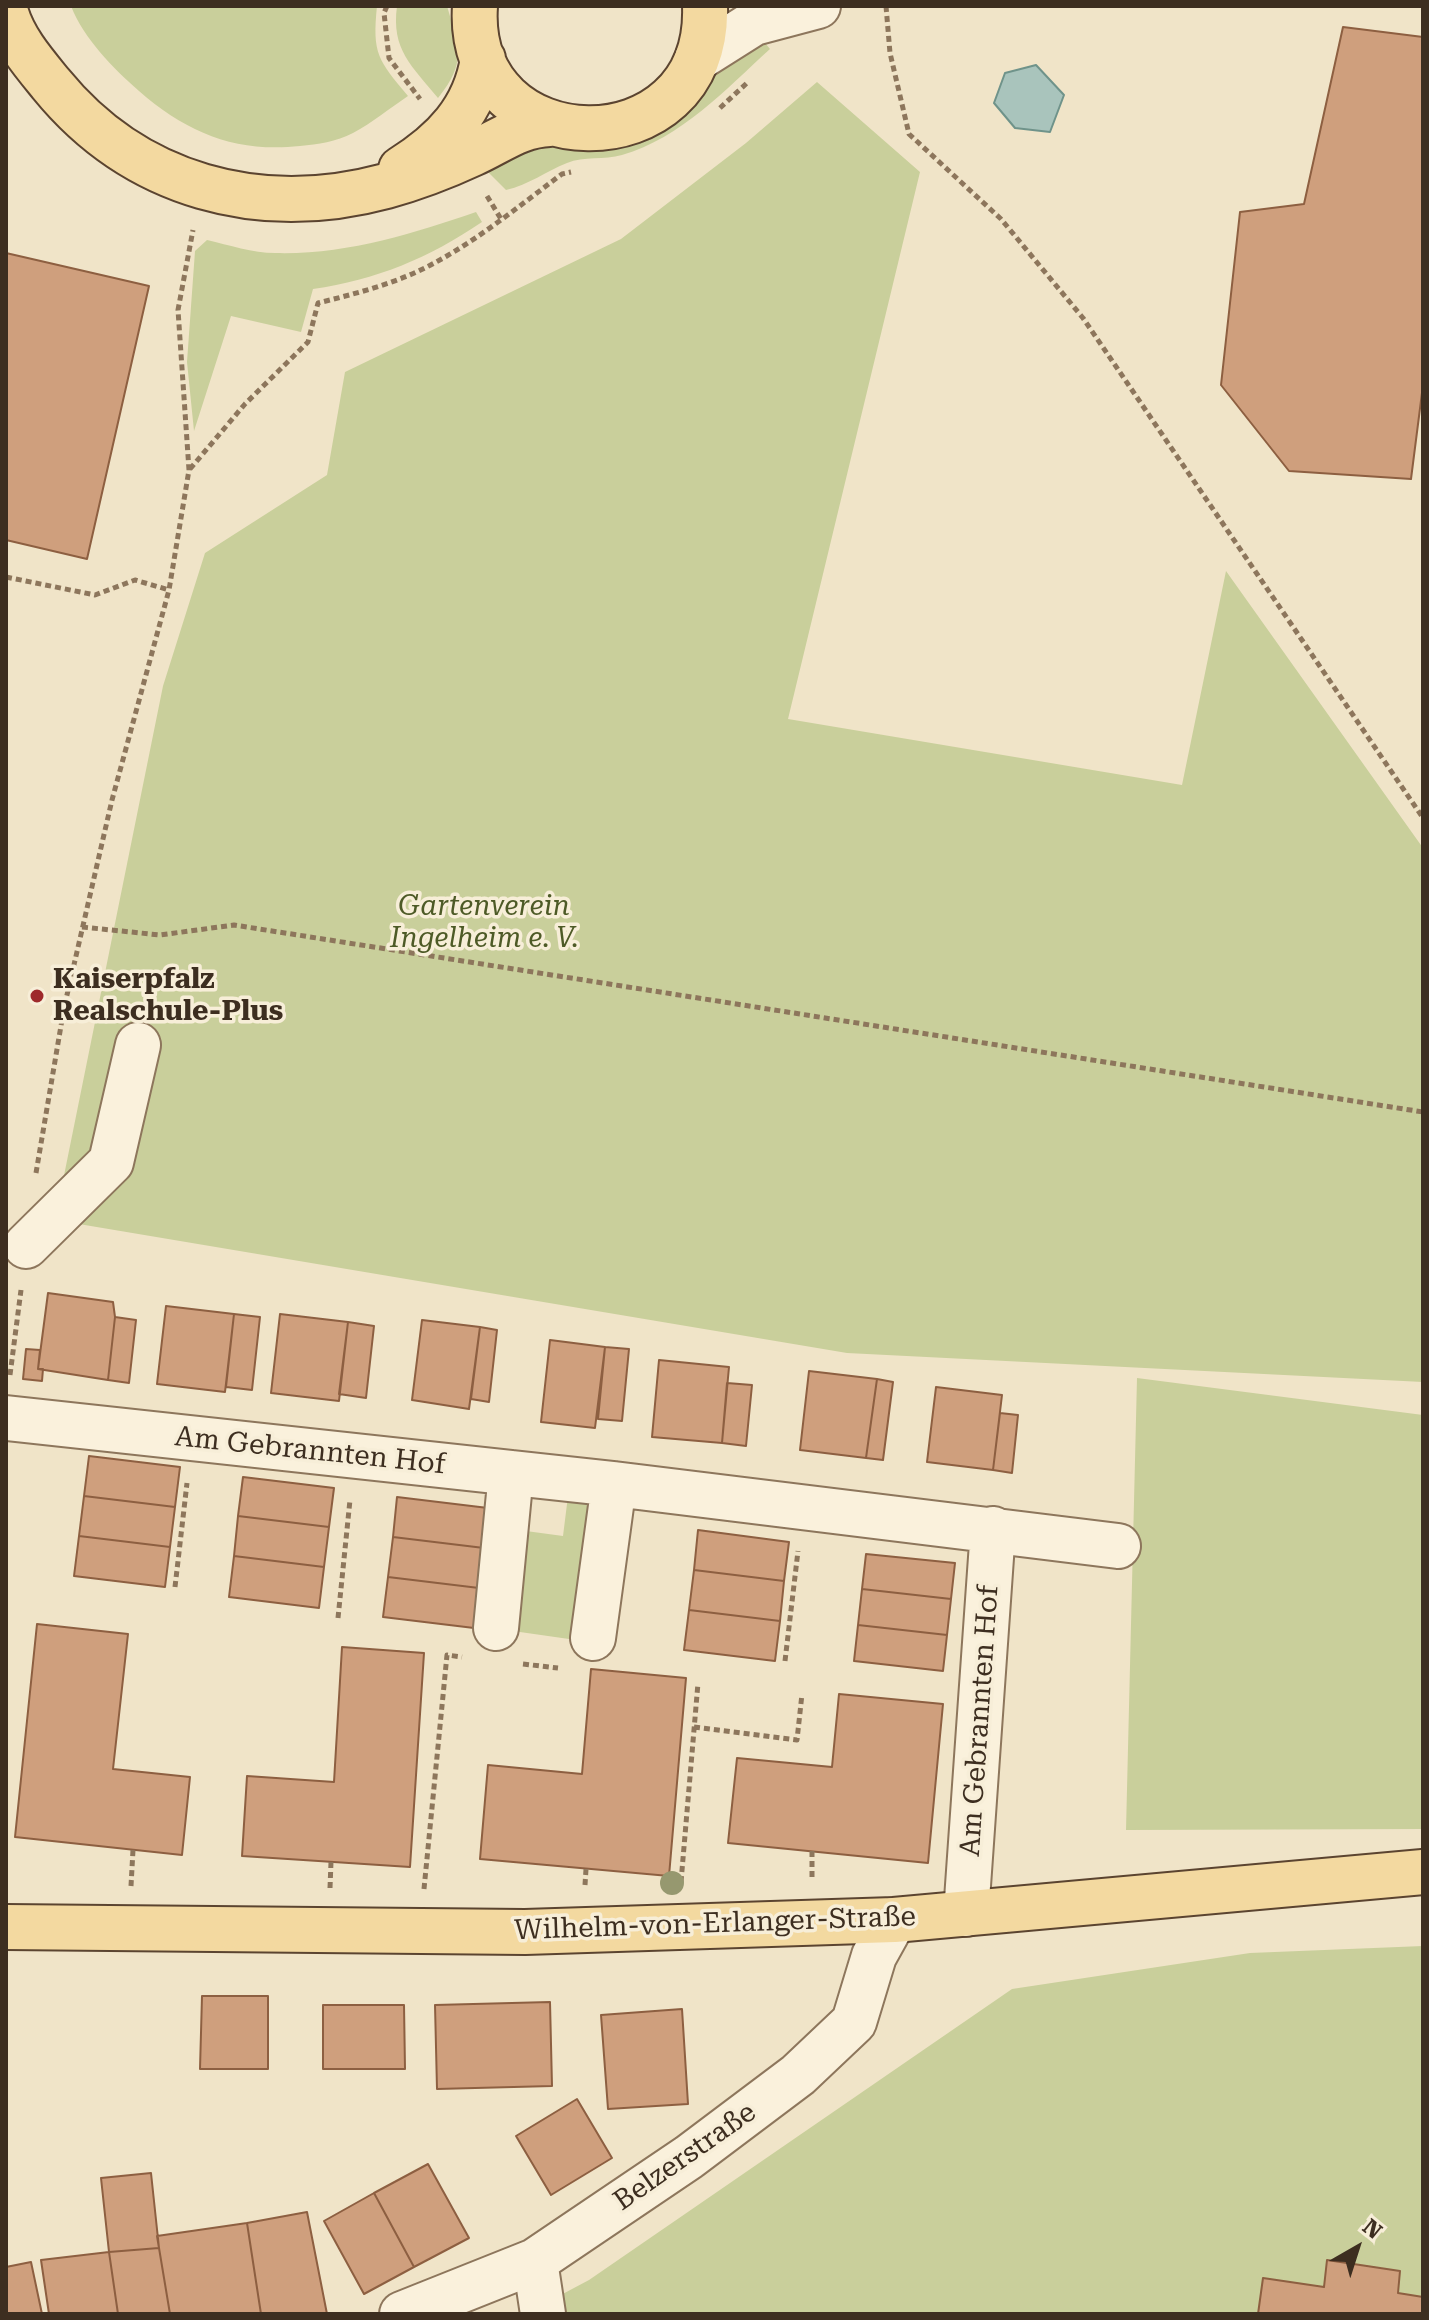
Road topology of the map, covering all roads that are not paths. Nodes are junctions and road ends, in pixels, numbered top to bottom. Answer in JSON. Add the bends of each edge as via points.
{"nodes":[{"id":1,"x":705,"y":6,"type":"edge"},
{"id":2,"x":818,"y":6,"type":"edge"},
{"id":3,"x":473,"y":9,"type":"edge"},
{"id":4,"x":6,"y":13,"type":"edge"},
{"id":5,"x":483,"y":59,"type":"junction"},
{"id":6,"x":697,"y":59,"type":"junction"},
{"id":7,"x":550,"y":124,"type":"junction"},
{"id":8,"x":357,"y":193,"type":"junction"},
{"id":9,"x":138,"y":1045,"type":"dead end"},
{"id":10,"x":26,"y":1246,"type":"road end"},
{"id":11,"x":7,"y":1403,"type":"edge"},
{"id":12,"x":511,"y":1473,"type":"junction"},
{"id":13,"x":614,"y":1484,"type":"junction"},
{"id":14,"x":993,"y":1529,"type":"junction"},
{"id":15,"x":1118,"y":1546,"type":"dead end"},
{"id":16,"x":593,"y":1638,"type":"dead end"},
{"id":17,"x":503,"y":1645,"type":"road end"},
{"id":18,"x":1423,"y":1872,"type":"edge"},
{"id":19,"x":966,"y":1914,"type":"junction"},
{"id":20,"x":894,"y":1920,"type":"junction"},
{"id":21,"x":6,"y":1927,"type":"edge"},
{"id":22,"x":535,"y":2261,"type":"junction"},
{"id":23,"x":402,"y":2314,"type":"edge"},
{"id":24,"x":543,"y":2314,"type":"edge"}],
"edges":[{"from":1,"to":6,"type":"main road"},
{"from":2,"to":6,"type":"street","via":[[754,23]]},
{"from":3,"to":5,"type":"main road"},
{"from":4,"to":8,"type":"main road","via":[[33,62],[90,124],[121,149],[201,188],[265,200]]},
{"from":5,"to":7,"type":"main road","via":[[509,98]]},
{"from":5,"to":8,"type":"main road","via":[[472,101],[446,133],[409,164]]},
{"from":6,"to":7,"type":"main road","via":[[677,92],[628,124],[588,131]]},
{"from":7,"to":8,"type":"main road","via":[[523,127],[463,159]]},
{"from":9,"to":10,"type":"street","via":[[111,1162]]},
{"from":11,"to":12,"type":"street","name":"Am Gebrannten Hof","via":[[193,1438]]},
{"from":12,"to":13,"type":"street","name":"Am Gebrannten Hof"},
{"from":12,"to":17,"type":"street"},
{"from":13,"to":14,"type":"street","name":"Am Gebrannten Hof"},
{"from":13,"to":16,"type":"street"},
{"from":14,"to":15,"type":"street","name":"Am Gebrannten Hof"},
{"from":14,"to":19,"type":"street","name":"Am Gebrannten Hof"},
{"from":18,"to":19,"type":"main road","name":"Wilhelm-von-Erlanger-Straße"},
{"from":19,"to":20,"type":"main road","name":"Wilhelm-von-Erlanger-Straße"},
{"from":20,"to":21,"type":"main road","name":"Wilhelm-von-Erlanger-Straße","via":[[420,1930]]},
{"from":20,"to":22,"type":"street","name":"Belzerstraße","via":[[874,1956],[854,2022],[809,2064],[689,2157]]},
{"from":22,"to":23,"type":"street","name":"Belzerstraße"},
{"from":22,"to":24,"type":"street"}]}
